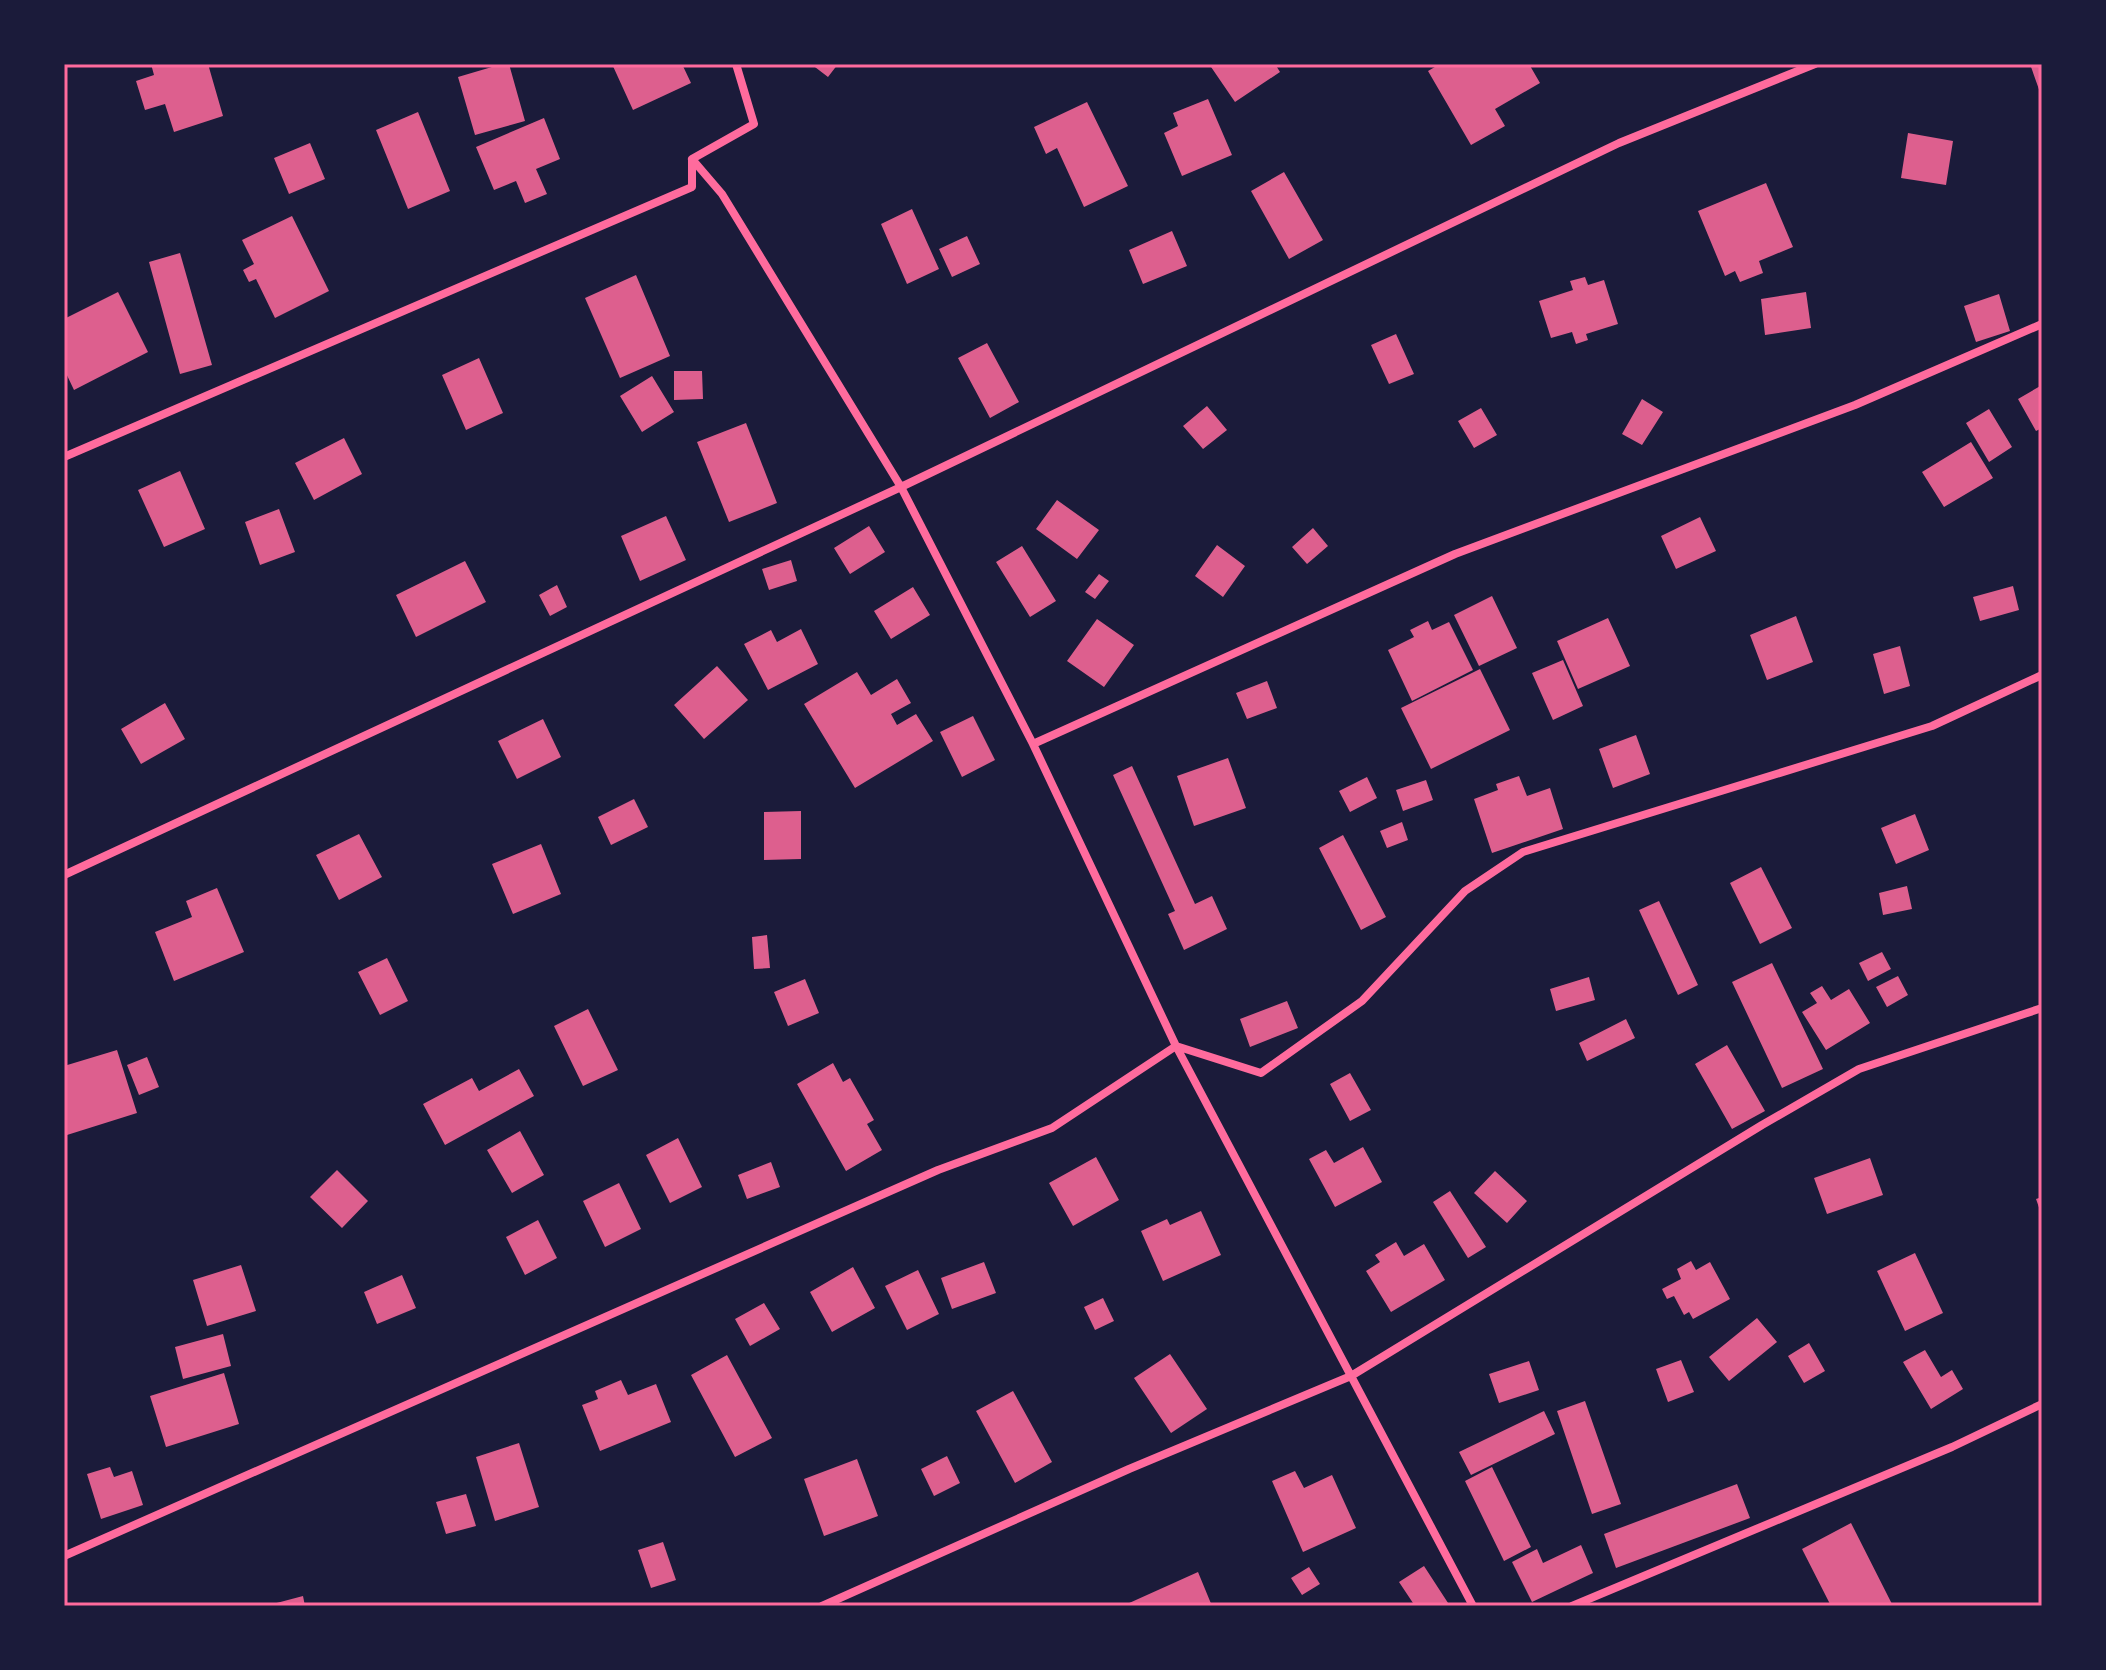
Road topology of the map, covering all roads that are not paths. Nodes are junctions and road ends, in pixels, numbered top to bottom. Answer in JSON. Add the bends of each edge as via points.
{"nodes":[{"id":1,"x":736,"y":64,"type":"edge"},
{"id":2,"x":743,"y":64,"type":"edge"},
{"id":3,"x":1815,"y":64,"type":"edge"},
{"id":4,"x":754,"y":124,"type":"junction"},
{"id":5,"x":692,"y":159,"type":"junction"},
{"id":6,"x":2042,"y":324,"type":"edge"},
{"id":7,"x":64,"y":457,"type":"edge"},
{"id":8,"x":901,"y":487,"type":"junction"},
{"id":9,"x":2042,"y":675,"type":"edge"},
{"id":10,"x":1033,"y":744,"type":"junction"},
{"id":11,"x":64,"y":875,"type":"edge"},
{"id":12,"x":2042,"y":1008,"type":"edge"},
{"id":13,"x":1176,"y":1046,"type":"junction"},
{"id":14,"x":1351,"y":1376,"type":"junction"},
{"id":15,"x":2042,"y":1404,"type":"edge"},
{"id":16,"x":64,"y":1556,"type":"edge"},
{"id":17,"x":822,"y":1606,"type":"edge"},
{"id":18,"x":1473,"y":1606,"type":"edge"},
{"id":19,"x":1572,"y":1606,"type":"edge"}],
"edges":[{"from":1,"to":4,"type":"street"},
{"from":2,"to":4,"type":"street"},
{"from":3,"to":8,"type":"street","via":[[1619,143]]},
{"from":4,"to":5,"type":"street"},
{"from":5,"to":7,"type":"street","via":[[692,187]]},
{"from":5,"to":8,"type":"street","via":[[722,194]]},
{"from":6,"to":10,"type":"street","via":[[1855,405],[1455,554]]},
{"from":8,"to":10,"type":"street"},
{"from":8,"to":11,"type":"street"},
{"from":9,"to":13,"type":"street","via":[[1932,726],[1523,852],[1465,891],[1362,1001],[1261,1073]]},
{"from":10,"to":13,"type":"street"},
{"from":12,"to":14,"type":"street","via":[[1859,1069]]},
{"from":13,"to":14,"type":"street"},
{"from":13,"to":16,"type":"street","via":[[1052,1128],[938,1170]]},
{"from":14,"to":17,"type":"street"},
{"from":14,"to":18,"type":"street"},
{"from":15,"to":19,"type":"street"}]}
